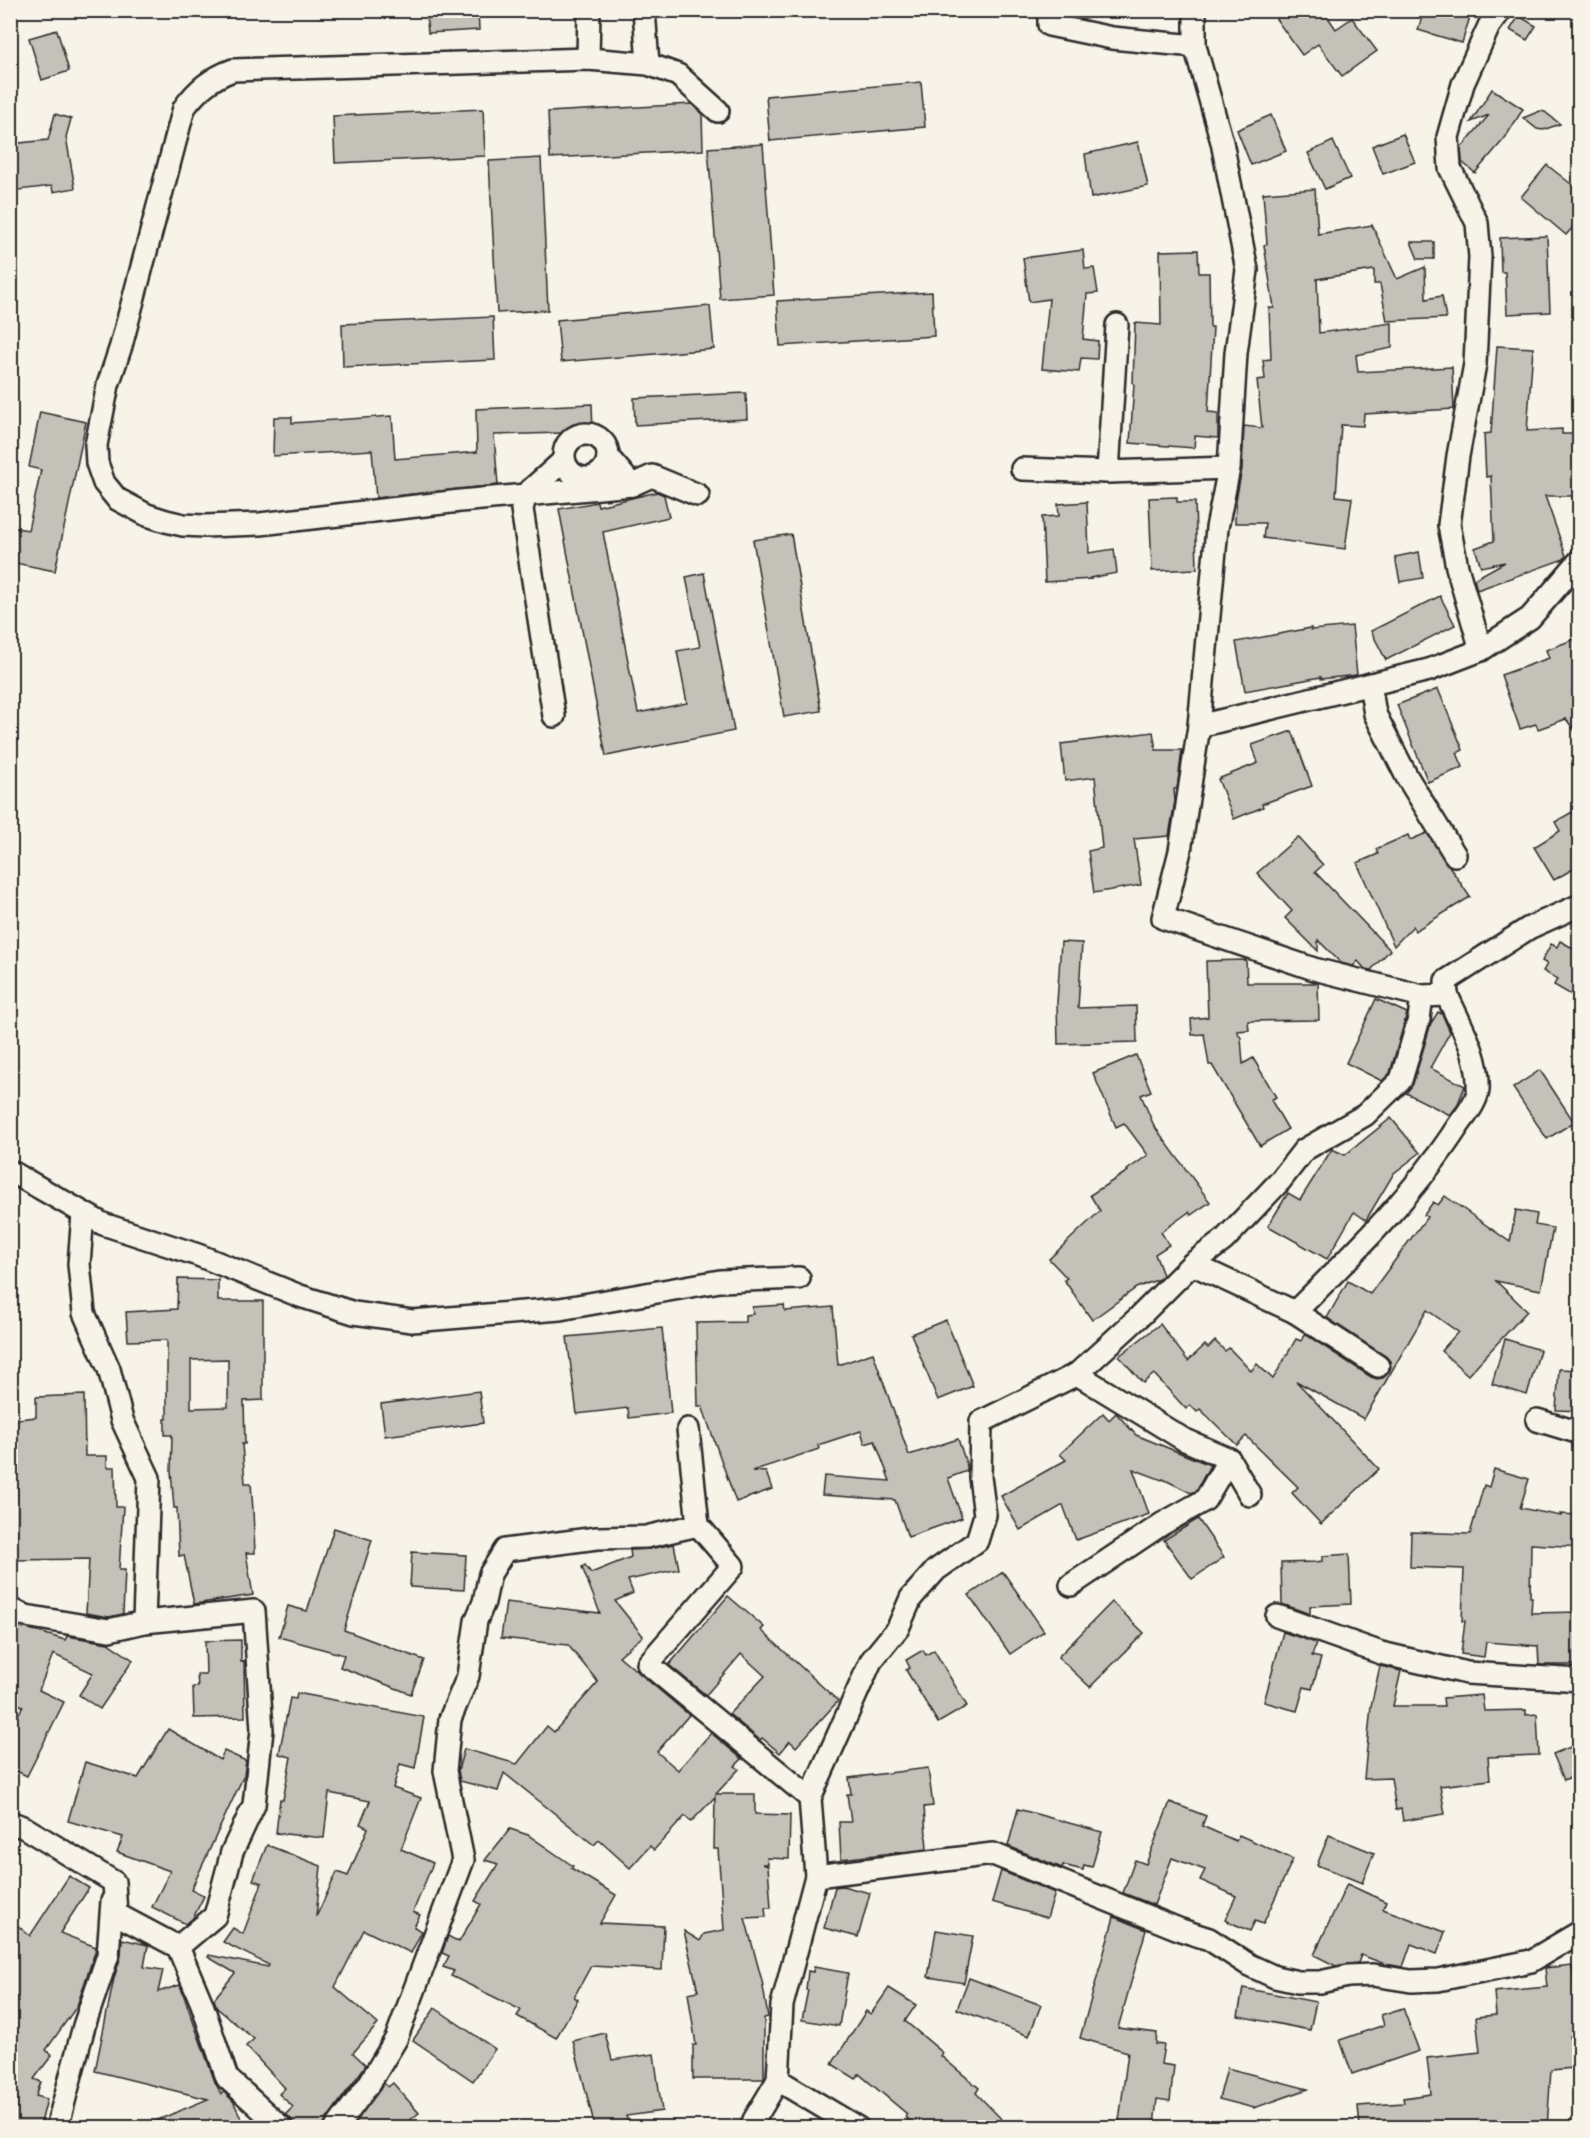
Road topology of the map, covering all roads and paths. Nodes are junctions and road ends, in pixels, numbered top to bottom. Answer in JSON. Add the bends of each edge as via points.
{"nodes":[{"id":1,"x":589,"y":10,"type":"edge"},
{"id":2,"x":644,"y":10,"type":"edge"},
{"id":3,"x":1049,"y":10,"type":"edge"},
{"id":4,"x":1195,"y":10,"type":"edge"},
{"id":5,"x":1501,"y":10,"type":"edge"},
{"id":6,"x":1195,"y":46,"type":"junction"},
{"id":7,"x":588,"y":59,"type":"junction"},
{"id":8,"x":648,"y":64,"type":"junction"},
{"id":9,"x":718,"y":111,"type":"dead end"},
{"id":10,"x":1117,"y":325,"type":"dead end"},
{"id":11,"x":608,"y":458,"type":"junction"},
{"id":12,"x":564,"y":460,"type":"junction"},
{"id":13,"x":1230,"y":468,"type":"junction"},
{"id":14,"x":1022,"y":469,"type":"dead end"},
{"id":15,"x":1108,"y":472,"type":"junction"},
{"id":16,"x":632,"y":485,"type":"junction"},
{"id":17,"x":526,"y":494,"type":"junction"},
{"id":18,"x":698,"y":495,"type":"dead end"},
{"id":19,"x":1580,"y":560,"type":"edge"},
{"id":20,"x":1481,"y":650,"type":"junction"},
{"id":21,"x":1370,"y":684,"type":"junction"},
{"id":22,"x":554,"y":716,"type":"dead end"},
{"id":23,"x":1199,"y":726,"type":"junction"},
{"id":24,"x":1455,"y":855,"type":"dead end"},
{"id":25,"x":1580,"y":905,"type":"edge"},
{"id":26,"x":1447,"y":995,"type":"junction"},
{"id":27,"x":1422,"y":996,"type":"junction"},
{"id":28,"x":10,"y":1171,"type":"edge"},
{"id":29,"x":83,"y":1214,"type":"junction"},
{"id":30,"x":1192,"y":1264,"type":"junction"},
{"id":31,"x":799,"y":1278,"type":"dead end"},
{"id":32,"x":1295,"y":1312,"type":"junction"},
{"id":33,"x":1378,"y":1366,"type":"dead end"},
{"id":34,"x":1077,"y":1374,"type":"junction"},
{"id":35,"x":1537,"y":1420,"type":"dead end"},
{"id":36,"x":688,"y":1429,"type":"dead end"},
{"id":37,"x":1580,"y":1433,"type":"edge"},
{"id":38,"x":1230,"y":1459,"type":"junction"},
{"id":39,"x":1250,"y":1495,"type":"dead end"},
{"id":40,"x":698,"y":1525,"type":"junction"},
{"id":41,"x":1071,"y":1585,"type":"dead end"},
{"id":42,"x":10,"y":1609,"type":"edge"},
{"id":43,"x":1277,"y":1616,"type":"dead end"},
{"id":44,"x":144,"y":1622,"type":"junction"},
{"id":45,"x":1580,"y":1680,"type":"edge"},
{"id":46,"x":810,"y":1798,"type":"junction"},
{"id":47,"x":10,"y":1822,"type":"edge"},
{"id":48,"x":816,"y":1876,"type":"junction"},
{"id":49,"x":114,"y":1882,"type":"junction"},
{"id":50,"x":1580,"y":1932,"type":"edge"},
{"id":51,"x":178,"y":1947,"type":"junction"},
{"id":52,"x":778,"y":2080,"type":"junction"},
{"id":53,"x":57,"y":2127,"type":"edge"},
{"id":54,"x":282,"y":2127,"type":"edge"},
{"id":55,"x":336,"y":2127,"type":"edge"},
{"id":56,"x":752,"y":2127,"type":"edge"},
{"id":57,"x":858,"y":2127,"type":"edge"}],
"edges":[{"from":1,"to":7,"type":"street"},
{"from":2,"to":8,"type":"street"},
{"from":3,"to":6,"type":"street","via":[[1049,25],[1112,38]]},
{"from":4,"to":6,"type":"street"},
{"from":5,"to":20,"type":"street","via":[[1489,26],[1463,84],[1448,137],[1450,168],[1477,223],[1480,257],[1475,364],[1449,525]]},
{"from":6,"to":13,"type":"street","via":[[1222,142],[1247,270],[1236,353]]},
{"from":7,"to":8,"type":"street"},
{"from":7,"to":17,"type":"street","via":[[233,70],[194,93],[184,108],[108,385],[96,445],[104,483],[117,499],[147,515],[183,525],[260,524]]},
{"from":8,"to":9,"type":"street","via":[[678,75]]},
{"from":10,"to":15,"type":"street"},
{"from":11,"to":12,"type":"street","via":[[602,472],[587,478],[572,473]]},
{"from":11,"to":12,"type":"street","via":[[604,442],[585,434],[570,440]]},
{"from":11,"to":16,"type":"street"},
{"from":12,"to":17,"type":"street"},
{"from":13,"to":15,"type":"street"},
{"from":13,"to":23,"type":"street","via":[[1217,528]]},
{"from":14,"to":15,"type":"street"},
{"from":16,"to":17,"type":"street"},
{"from":16,"to":18,"type":"street","via":[[652,476]]},
{"from":17,"to":22,"type":"street","via":[[522,509]]},
{"from":19,"to":20,"type":"street","via":[[1530,618]]},
{"from":20,"to":21,"type":"street","via":[[1429,670]]},
{"from":21,"to":23,"type":"street"},
{"from":21,"to":24,"type":"street","via":[[1375,714],[1407,777]]},
{"from":23,"to":27,"type":"street","via":[[1180,851],[1163,918],[1314,969]]},
{"from":25,"to":26,"type":"street","via":[[1529,928],[1446,981]]},
{"from":26,"to":27,"type":"street"},
{"from":26,"to":32,"type":"street","via":[[1474,1051],[1478,1091],[1469,1110],[1377,1231]]},
{"from":27,"to":30,"type":"street","via":[[1401,1080],[1365,1115],[1304,1150],[1224,1240]]},
{"from":28,"to":29,"type":"street"},
{"from":29,"to":31,"type":"street","via":[[300,1296],[354,1313],[412,1321],[560,1309],[720,1281]]},
{"from":29,"to":44,"type":"street","via":[[79,1264],[84,1313],[109,1369],[122,1420],[150,1478]]},
{"from":30,"to":32,"type":"street"},
{"from":30,"to":34,"type":"street"},
{"from":32,"to":33,"type":"street"},
{"from":34,"to":38,"type":"street","via":[[1183,1439]]},
{"from":34,"to":46,"type":"street","via":[[981,1422],[980,1477],[985,1515],[977,1541],[936,1570],[911,1598],[898,1628],[872,1661]]},
{"from":35,"to":37,"type":"street"},
{"from":36,"to":40,"type":"street"},
{"from":38,"to":39,"type":"street"},
{"from":38,"to":41,"type":"street","via":[[1205,1500]]},
{"from":40,"to":46,"type":"street","via":[[733,1566],[648,1664]]},
{"from":40,"to":55,"type":"street","via":[[646,1537],[597,1538],[505,1550],[490,1574],[476,1621],[468,1676],[450,1719],[445,1771],[463,1860],[396,2039],[369,2084]]},
{"from":42,"to":44,"type":"street","via":[[26,1616],[109,1630]]},
{"from":43,"to":45,"type":"street","via":[[1380,1653],[1467,1673]]},
{"from":44,"to":51,"type":"street","via":[[254,1611],[262,1730],[254,1805],[232,1852],[215,1916]]},
{"from":46,"to":48,"type":"street"},
{"from":47,"to":49,"type":"street"},
{"from":48,"to":50,"type":"street","via":[[993,1854],[1209,1939],[1249,1965],[1298,1982],[1348,1976],[1438,1980],[1530,1960]]},
{"from":48,"to":52,"type":"street","via":[[782,2005]]},
{"from":49,"to":51,"type":"street","via":[[117,1914]]},
{"from":49,"to":53,"type":"street","via":[[108,1955]]},
{"from":51,"to":54,"type":"street","via":[[227,2078]]},
{"from":52,"to":56,"type":"street"},
{"from":52,"to":57,"type":"street"}]}
